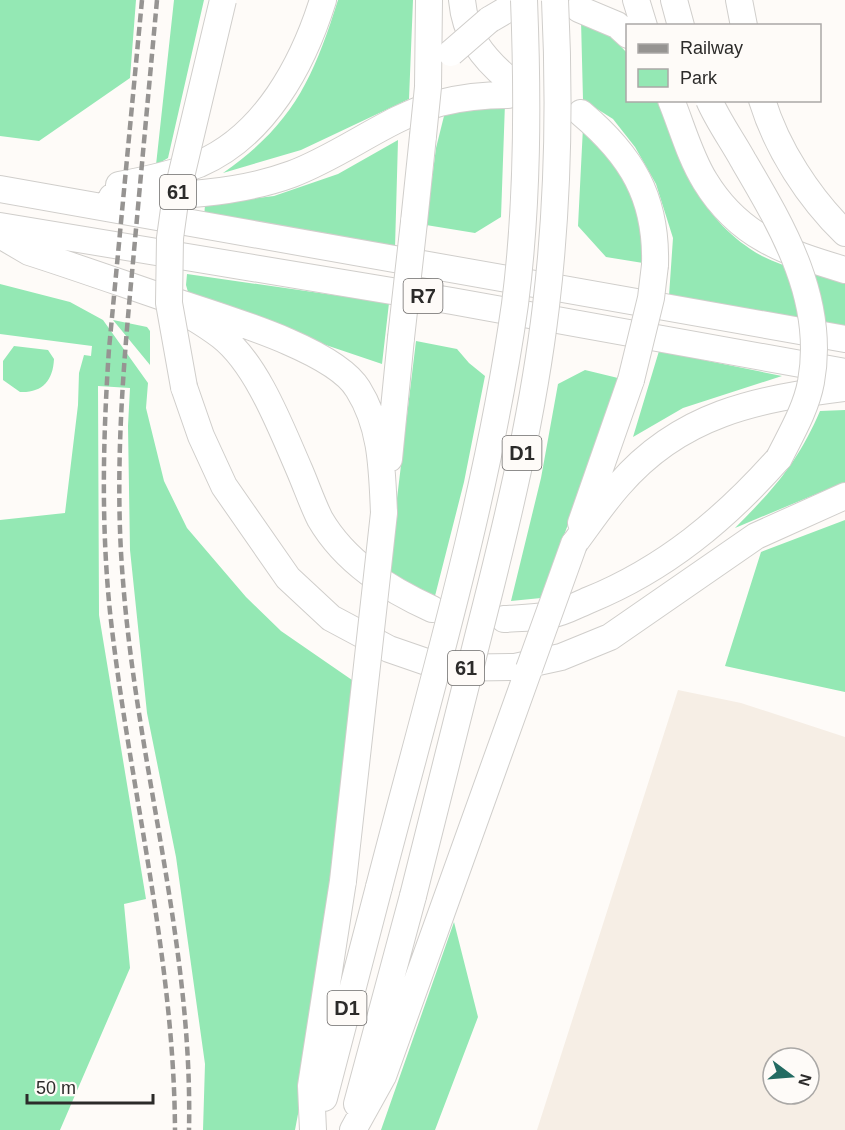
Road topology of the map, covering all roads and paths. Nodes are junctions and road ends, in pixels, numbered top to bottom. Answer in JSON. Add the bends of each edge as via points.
{"nodes":[{"id":1,"x":223,"y":0,"type":"edge"},
{"id":2,"x":323,"y":0,"type":"edge"},
{"id":3,"x":429,"y":0,"type":"edge"},
{"id":4,"x":462,"y":0,"type":"edge"},
{"id":5,"x":555,"y":0,"type":"edge"},
{"id":6,"x":636,"y":0,"type":"edge"},
{"id":7,"x":674,"y":0,"type":"edge"},
{"id":8,"x":579,"y":9,"type":"dead end"},
{"id":9,"x":506,"y":10,"type":"edge"},
{"id":10,"x":643,"y":24,"type":"edge"},
{"id":11,"x":680,"y":24,"type":"edge"},
{"id":12,"x":626,"y":34,"type":"edge"},
{"id":13,"x":428,"y":87,"type":"junction"},
{"id":14,"x":672,"y":102,"type":"edge"},
{"id":15,"x":710,"y":102,"type":"edge"},
{"id":16,"x":763,"y":102,"type":"edge"},
{"id":17,"x":581,"y":113,"type":"dead end"},
{"id":18,"x":0,"y":189,"type":"edge"},
{"id":19,"x":57,"y":199,"type":"junction"},
{"id":20,"x":0,"y":226,"type":"edge"},
{"id":21,"x":845,"y":233,"type":"edge"},
{"id":22,"x":0,"y":235,"type":"edge"},
{"id":23,"x":845,"y":270,"type":"edge"},
{"id":24,"x":163,"y":298,"type":"junction"},
{"id":25,"x":845,"y":339,"type":"edge"},
{"id":26,"x":845,"y":372,"type":"edge"},
{"id":27,"x":845,"y":388,"type":"edge"},
{"id":28,"x":845,"y":496,"type":"edge"},
{"id":29,"x":384,"y":513,"type":"junction"},
{"id":30,"x":574,"y":543,"type":"junction"},
{"id":31,"x":432,"y":609,"type":"dead end"},
{"id":32,"x":504,"y":619,"type":"dead end"},
{"id":33,"x":314,"y":1130,"type":"edge"},
{"id":34,"x":351,"y":1130,"type":"edge"}],
"edges":[{"from":1,"to":28,"type":"highway","number":"61","bridge":true,"via":[[175,202],[169,303],[184,387],[224,486],[288,578],[332,618],[389,649],[444,668],[515,667],[561,657],[610,637],[756,536]]},
{"from":2,"to":19,"type":"highway","via":[[291,77],[249,130],[225,150],[166,175]]},
{"from":3,"to":13,"type":"highway"},
{"from":4,"to":19,"type":"highway","via":[[472,40],[508,87],[438,103],[334,156],[259,186],[169,196]]},
{"from":5,"to":34,"type":"highway","number":"D1","bridge":true,"via":[[558,139],[554,229],[534,387],[506,527]]},
{"from":6,"to":10,"type":"highway"},
{"from":7,"to":11,"type":"highway"},
{"from":8,"to":12,"type":"highway","via":[[617,25]]},
{"from":9,"to":13,"type":"highway","bridge":true,"via":[[452,53]]},
{"from":9,"to":33,"type":"highway","number":"D1","bridge":true,"via":[[527,136],[515,301],[503,384],[474,521]]},
{"from":13,"to":29,"type":"highway","bridge":true},
{"from":14,"to":23,"type":"highway","via":[[704,180],[747,230],[773,246]]},
{"from":15,"to":32,"type":"highway","bridge":true,"via":[[791,246],[805,283],[812,313],[814,351],[811,383],[801,413],[778,458],[745,497],[670,559],[615,590],[552,615]]},
{"from":16,"to":21,"type":"highway","via":[[795,169]]},
{"from":17,"to":30,"type":"highway","bridge":true,"via":[[616,144],[631,165],[650,214],[654,265],[649,309],[631,380]]},
{"from":18,"to":19,"type":"highway","number":"R7"},
{"from":19,"to":25,"type":"highway","number":"R7"},
{"from":20,"to":26,"type":"highway","number":"R7","via":[[452,301]]},
{"from":22,"to":24,"type":"highway","via":[[28,252]]},
{"from":24,"to":29,"type":"highway","via":[[241,323],[306,350],[331,364],[358,388],[377,433]]},
{"from":24,"to":31,"type":"highway","via":[[223,337],[252,371],[320,519],[341,547],[400,594]]},
{"from":27,"to":30,"type":"highway","via":[[766,399],[733,408],[670,438],[619,485]]},
{"from":29,"to":33,"type":"highway","bridge":true,"via":[[343,881],[311,1086]]},
{"from":30,"to":34,"type":"highway","bridge":true,"via":[[383,1076]]}]}
